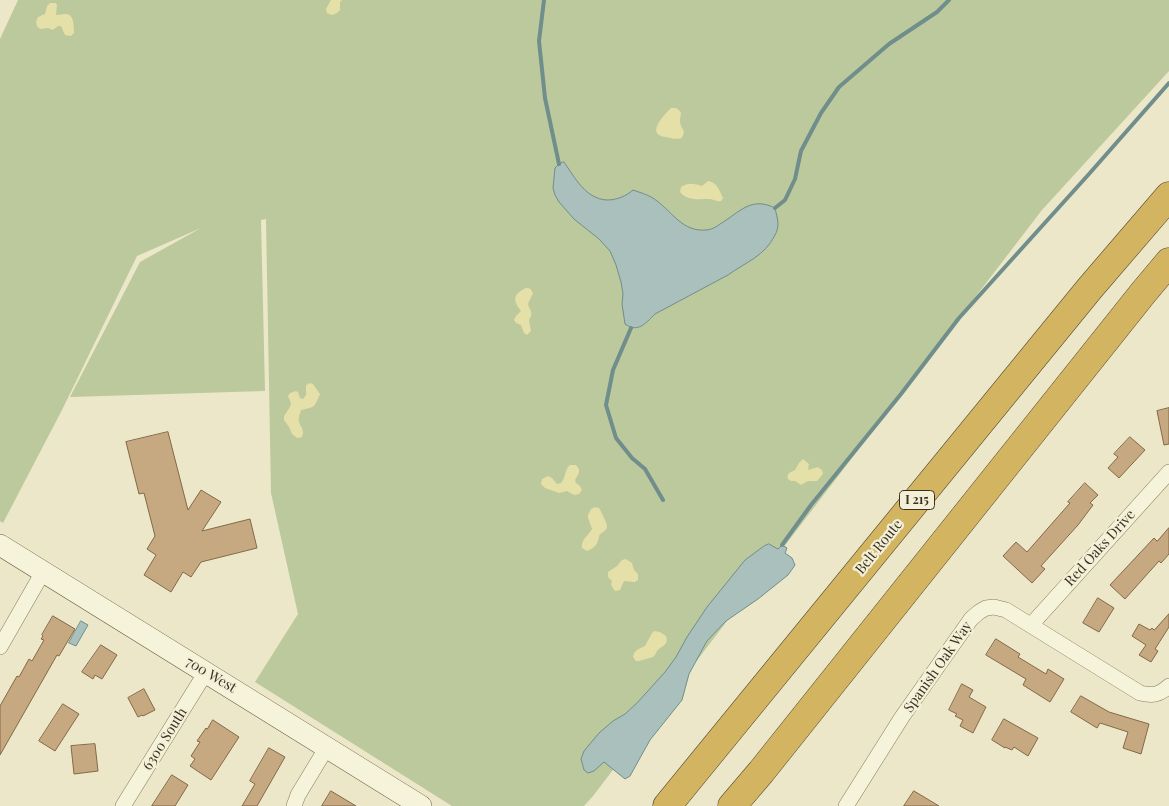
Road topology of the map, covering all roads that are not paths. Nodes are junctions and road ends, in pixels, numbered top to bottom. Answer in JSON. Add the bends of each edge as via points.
{"nodes":[{"id":1,"x":1169,"y":196,"type":"edge"},
{"id":2,"x":1169,"y":262,"type":"edge"},
{"id":3,"x":1169,"y":472,"type":"edge"},
{"id":4,"x":0,"y":546,"type":"edge"},
{"id":5,"x":43,"y":572,"type":"junction"},
{"id":6,"x":1031,"y":625,"type":"junction"},
{"id":7,"x":0,"y":647,"type":"edge"},
{"id":8,"x":206,"y":672,"type":"junction"},
{"id":9,"x":1169,"y":686,"type":"edge"},
{"id":10,"x":327,"y":747,"type":"junction"},
{"id":11,"x":761,"y":772,"type":"junction"},
{"id":12,"x":123,"y":806,"type":"edge"},
{"id":13,"x":294,"y":806,"type":"edge"},
{"id":14,"x":421,"y":806,"type":"edge"},
{"id":15,"x":667,"y":806,"type":"edge"},
{"id":16,"x":732,"y":806,"type":"edge"},
{"id":17,"x":738,"y":806,"type":"edge"},
{"id":18,"x":846,"y":806,"type":"edge"}],
"edges":[{"from":1,"to":15,"type":"highway","name":"Belt Route","number":"I 215","via":[[1090,288]]},
{"from":2,"to":11,"type":"highway"},
{"from":3,"to":6,"type":"street","name":"Red Oaks Drive"},
{"from":4,"to":5,"type":"main road","name":"700 West"},
{"from":5,"to":7,"type":"street"},
{"from":5,"to":8,"type":"main road","name":"700 West"},
{"from":6,"to":9,"type":"street","name":"Spanish Oak Way","via":[[1140,693],[1159,694]]},
{"from":6,"to":18,"type":"street","name":"Spanish Oak Way","via":[[1006,610],[994,607],[986,608],[971,619]]},
{"from":8,"to":10,"type":"main road","name":"700 West"},
{"from":8,"to":12,"type":"street","name":"6300 South"},
{"from":10,"to":13,"type":"street"},
{"from":10,"to":14,"type":"main road","name":"700 West"},
{"from":11,"to":16,"type":"highway"},
{"from":11,"to":17,"type":"highway"}]}
